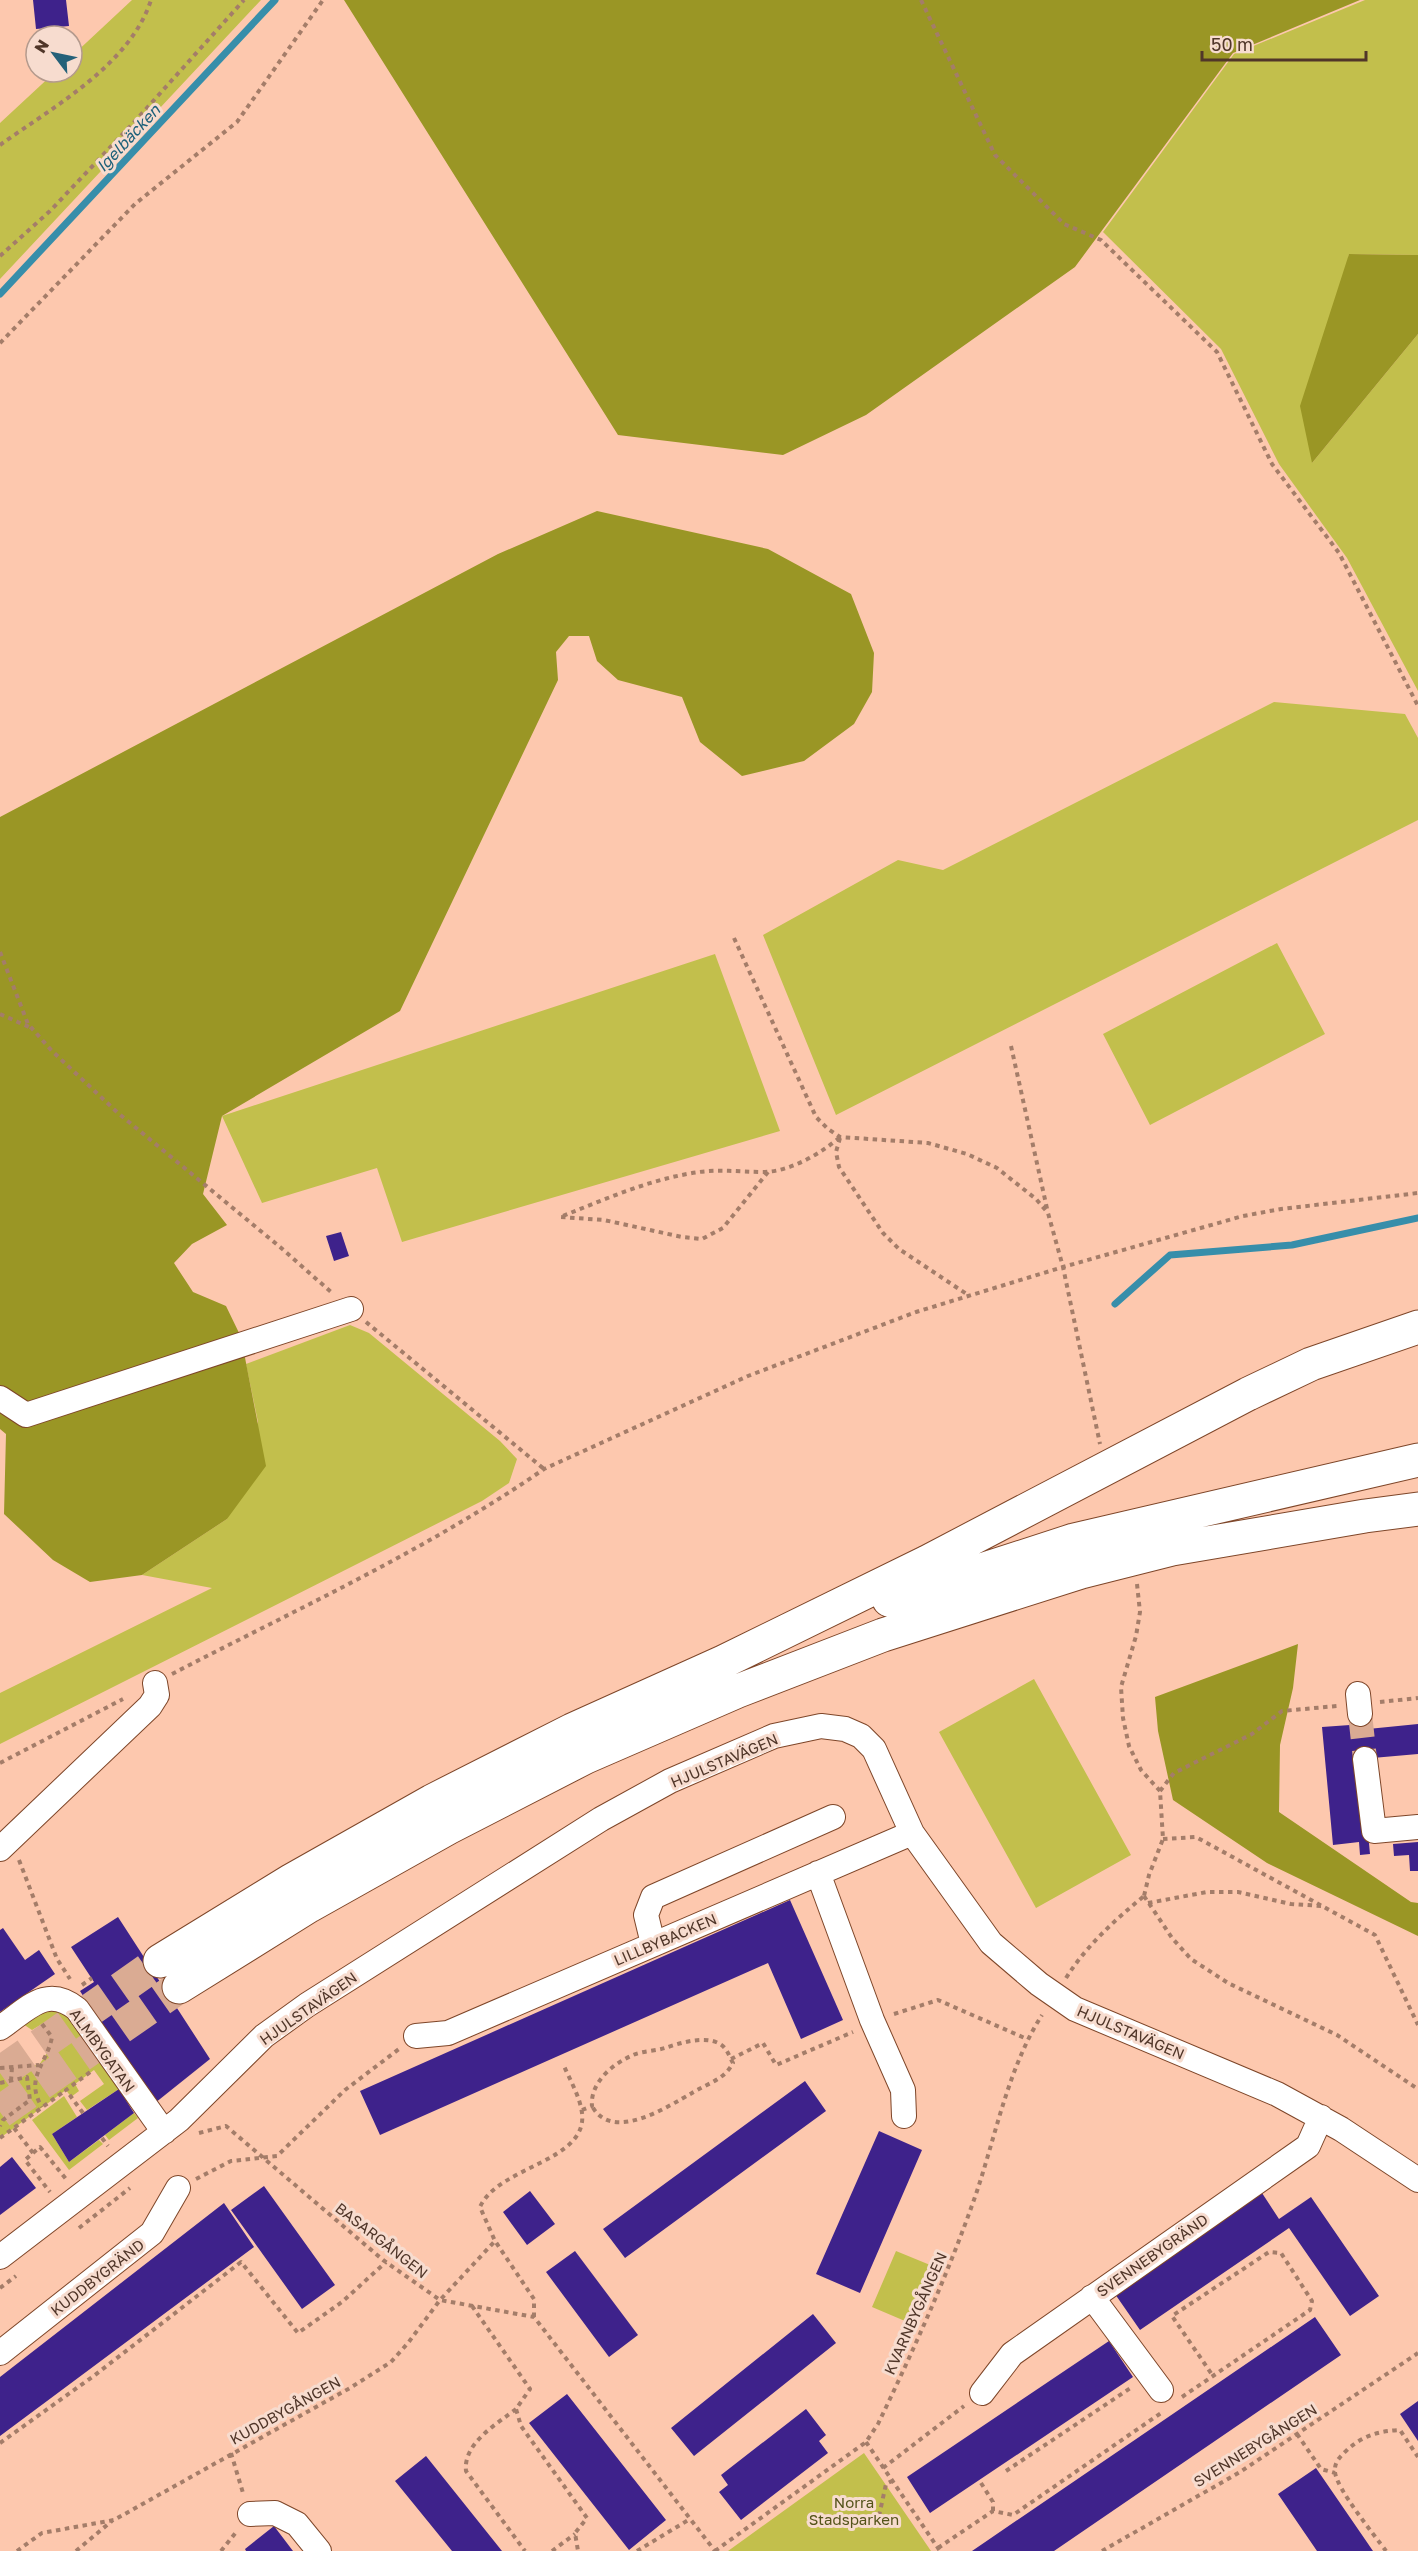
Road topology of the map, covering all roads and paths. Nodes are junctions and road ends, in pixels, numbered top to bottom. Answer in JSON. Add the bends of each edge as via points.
{"nodes":[{"id":1,"x":151,"y":0,"type":"edge"},
{"id":2,"x":244,"y":0,"type":"edge"},
{"id":3,"x":323,"y":0,"type":"edge"},
{"id":4,"x":921,"y":0,"type":"edge"},
{"id":5,"x":0,"y":145,"type":"edge"},
{"id":6,"x":0,"y":255,"type":"edge"},
{"id":7,"x":0,"y":343,"type":"edge"},
{"id":8,"x":1418,"y":706,"type":"edge"},
{"id":9,"x":734,"y":938,"type":"dead end"},
{"id":10,"x":0,"y":952,"type":"edge"},
{"id":11,"x":0,"y":1014,"type":"edge"},
{"id":12,"x":32,"y":1028,"type":"junction"},
{"id":13,"x":1011,"y":1046,"type":"dead end"},
{"id":14,"x":840,"y":1137,"type":"junction"},
{"id":15,"x":768,"y":1172,"type":"junction"},
{"id":16,"x":1418,"y":1193,"type":"edge"},
{"id":17,"x":1048,"y":1213,"type":"junction"},
{"id":18,"x":1063,"y":1267,"type":"junction"},
{"id":19,"x":969,"y":1296,"type":"junction"},
{"id":20,"x":351,"y":1309,"type":"junction"},
{"id":21,"x":1418,"y":1327,"type":"edge"},
{"id":22,"x":0,"y":1398,"type":"edge"},
{"id":23,"x":1102,"y":1454,"type":"dead end"},
{"id":24,"x":1418,"y":1460,"type":"edge"},
{"id":25,"x":543,"y":1469,"type":"junction"},
{"id":26,"x":1418,"y":1503,"type":"edge"},
{"id":27,"x":1418,"y":1509,"type":"edge"},
{"id":28,"x":1365,"y":1516,"type":"junction"},
{"id":29,"x":1137,"y":1580,"type":"dead end"},
{"id":30,"x":723,"y":1662,"type":"junction"},
{"id":31,"x":155,"y":1683,"type":"junction"},
{"id":32,"x":1293,"y":1710,"type":"dead end"},
{"id":33,"x":1365,"y":1759,"type":"tunnel mouth"},
{"id":34,"x":0,"y":1763,"type":"edge"},
{"id":35,"x":1160,"y":1791,"type":"junction"},
{"id":36,"x":833,"y":1817,"type":"dead end"},
{"id":37,"x":1418,"y":1827,"type":"edge"},
{"id":38,"x":912,"y":1833,"type":"junction"},
{"id":39,"x":1163,"y":1839,"type":"junction"},
{"id":40,"x":0,"y":1849,"type":"edge"},
{"id":41,"x":818,"y":1874,"type":"junction"},
{"id":42,"x":25,"y":1875,"type":"dead end"},
{"id":43,"x":1144,"y":1896,"type":"junction"},
{"id":44,"x":1148,"y":1903,"type":"junction"},
{"id":45,"x":1325,"y":1906,"type":"junction"},
{"id":46,"x":653,"y":1944,"type":"junction"},
{"id":47,"x":160,"y":1961,"type":"tunnel mouth"},
{"id":48,"x":1064,"y":1980,"type":"dead end"},
{"id":49,"x":70,"y":1981,"type":"dead end"},
{"id":50,"x":179,"y":1987,"type":"tunnel mouth"},
{"id":51,"x":30,"y":2007,"type":"junction"},
{"id":52,"x":1042,"y":2015,"type":"dead end"},
{"id":53,"x":882,"y":2019,"type":"junction"},
{"id":54,"x":1418,"y":2025,"type":"edge"},
{"id":55,"x":0,"y":2028,"type":"edge"},
{"id":56,"x":416,"y":2036,"type":"joint"},
{"id":57,"x":1027,"y":2039,"type":"junction"},
{"id":58,"x":110,"y":2058,"type":"junction"},
{"id":59,"x":731,"y":2059,"type":"junction"},
{"id":60,"x":39,"y":2065,"type":"junction"},
{"id":61,"x":564,"y":2066,"type":"dead end"},
{"id":62,"x":12,"y":2067,"type":"junction"},
{"id":63,"x":0,"y":2068,"type":"edge"},
{"id":64,"x":11,"y":2080,"type":"junction"},
{"id":65,"x":0,"y":2083,"type":"edge"},
{"id":66,"x":1418,"y":2089,"type":"edge"},
{"id":67,"x":66,"y":2090,"type":"junction"},
{"id":68,"x":592,"y":2106,"type":"junction"},
{"id":69,"x":42,"y":2107,"type":"junction"},
{"id":70,"x":582,"y":2110,"type":"junction"},
{"id":71,"x":83,"y":2113,"type":"dead end"},
{"id":72,"x":904,"y":2116,"type":"dead end"},
{"id":73,"x":1321,"y":2117,"type":"junction"},
{"id":74,"x":2,"y":2120,"type":"edge"},
{"id":75,"x":0,"y":2128,"type":"edge"},
{"id":76,"x":14,"y":2128,"type":"junction"},
{"id":77,"x":164,"y":2132,"type":"junction"},
{"id":78,"x":7,"y":2133,"type":"junction"},
{"id":79,"x":0,"y":2138,"type":"edge"},
{"id":80,"x":102,"y":2138,"type":"dead end"},
{"id":81,"x":191,"y":2139,"type":"dead end"},
{"id":82,"x":109,"y":2147,"type":"dead end"},
{"id":83,"x":33,"y":2153,"type":"junction"},
{"id":84,"x":263,"y":2157,"type":"junction"},
{"id":85,"x":66,"y":2179,"type":"dead end"},
{"id":86,"x":1418,"y":2180,"type":"edge"},
{"id":87,"x":134,"y":2185,"type":"dead end"},
{"id":88,"x":178,"y":2188,"type":"joint"},
{"id":89,"x":50,"y":2192,"type":"dead end"},
{"id":90,"x":73,"y":2233,"type":"dead end"},
{"id":91,"x":495,"y":2241,"type":"junction"},
{"id":92,"x":0,"y":2257,"type":"edge"},
{"id":93,"x":386,"y":2262,"type":"junction"},
{"id":94,"x":18,"y":2274,"type":"dead end"},
{"id":95,"x":0,"y":2288,"type":"edge"},
{"id":96,"x":1092,"y":2297,"type":"junction"},
{"id":97,"x":440,"y":2300,"type":"junction"},
{"id":98,"x":472,"y":2304,"type":"junction"},
{"id":99,"x":534,"y":2317,"type":"junction"},
{"id":100,"x":0,"y":2353,"type":"edge"},
{"id":101,"x":1418,"y":2353,"type":"edge"},
{"id":102,"x":1155,"y":2382,"type":"joint"},
{"id":103,"x":982,"y":2393,"type":"joint"},
{"id":104,"x":516,"y":2409,"type":"junction"},
{"id":105,"x":1297,"y":2434,"type":"junction"},
{"id":106,"x":866,"y":2442,"type":"junction"},
{"id":107,"x":0,"y":2443,"type":"edge"},
{"id":108,"x":1418,"y":2457,"type":"edge"},
{"id":109,"x":884,"y":2468,"type":"junction"},
{"id":110,"x":1006,"y":2471,"type":"dead end"},
{"id":111,"x":1335,"y":2473,"type":"junction"},
{"id":112,"x":892,"y":2481,"type":"junction"},
{"id":113,"x":981,"y":2483,"type":"dead end"},
{"id":114,"x":993,"y":2511,"type":"dead end"},
{"id":115,"x":250,"y":2514,"type":"dead end"},
{"id":116,"x":879,"y":2516,"type":"dead end"},
{"id":117,"x":690,"y":2519,"type":"junction"},
{"id":118,"x":114,"y":2520,"type":"junction"},
{"id":119,"x":575,"y":2533,"type":"junction"},
{"id":120,"x":1112,"y":2545,"type":"junction"},
{"id":121,"x":17,"y":2551,"type":"edge"},
{"id":122,"x":76,"y":2551,"type":"edge"},
{"id":123,"x":319,"y":2551,"type":"edge"},
{"id":124,"x":525,"y":2551,"type":"edge"},
{"id":125,"x":552,"y":2551,"type":"edge"},
{"id":126,"x":578,"y":2551,"type":"edge"},
{"id":127,"x":636,"y":2551,"type":"edge"},
{"id":128,"x":715,"y":2551,"type":"edge"},
{"id":129,"x":940,"y":2551,"type":"edge"},
{"id":130,"x":1102,"y":2551,"type":"edge"},
{"id":131,"x":1117,"y":2551,"type":"edge"},
{"id":132,"x":1386,"y":2551,"type":"edge"}],
"edges":[{"from":1,"to":5,"type":"path","via":[[145,18],[109,66]]},
{"from":2,"to":6,"type":"path","via":[[50,211]]},
{"from":3,"to":7,"type":"path","via":[[237,122],[135,204]]},
{"from":4,"to":8,"type":"path","via":[[995,155],[1064,224],[1101,240],[1217,352],[1272,464],[1339,553]]},
{"from":9,"to":14,"type":"path","via":[[816,1117]]},
{"from":10,"to":12,"type":"path"},
{"from":11,"to":12,"type":"path"},
{"from":12,"to":20,"type":"path","via":[[118,1113]]},
{"from":13,"to":17,"type":"path"},
{"from":14,"to":15,"type":"path","via":[[824,1151]]},
{"from":14,"to":17,"type":"path","via":[[928,1143],[967,1154],[997,1168]]},
{"from":14,"to":19,"type":"path","via":[[836,1152],[839,1167],[883,1233],[899,1249]]},
{"from":15,"to":15,"type":"path","via":[[727,1169],[688,1174],[652,1182],[560,1217],[604,1220],[702,1239],[723,1228]]},
{"from":16,"to":18,"type":"path","via":[[1244,1216]]},
{"from":17,"to":18,"type":"path"},
{"from":18,"to":19,"type":"path"},
{"from":18,"to":23,"type":"path"},
{"from":19,"to":25,"type":"path","via":[[748,1376]]},
{"from":20,"to":22,"type":"street","via":[[26,1415]]},
{"from":20,"to":25,"type":"path"},
{"from":21,"to":30,"type":"highway","via":[[1311,1364],[1248,1394],[957,1546]]},
{"from":24,"to":30,"type":"highway","via":[[1074,1540],[882,1602]]},
{"from":25,"to":31,"type":"path","via":[[423,1544]]},
{"from":26,"to":28,"type":"highway"},
{"from":27,"to":28,"type":"highway"},
{"from":28,"to":50,"type":"highway","via":[[1172,1549],[1081,1572],[883,1635],[738,1691],[586,1757],[448,1828],[309,1906]]},
{"from":29,"to":35,"type":"path","via":[[1140,1612],[1121,1687],[1123,1718],[1129,1746],[1141,1770]]},
{"from":30,"to":47,"type":"highway","via":[[572,1730],[432,1801]]},
{"from":31,"to":34,"type":"path"},
{"from":31,"to":40,"type":"street","via":[[157,1695],[150,1706]]},
{"from":32,"to":35,"type":"path","via":[[1282,1711],[1252,1734],[1174,1773]]},
{"from":33,"to":37,"type":"street","via":[[1374,1831]]},
{"from":35,"to":39,"type":"path"},
{"from":36,"to":46,"type":"street","via":[[653,1897],[646,1915]]},
{"from":38,"to":41,"type":"street","name":"LILLBYBACKEN"},
{"from":38,"to":73,"type":"street","name":"HJULSTAVÄGEN","via":[[991,1942],[1075,2009],[1277,2094]]},
{"from":38,"to":77,"type":"street","name":"HJULSTAVÄGEN","via":[[874,1749],[861,1737],[845,1729],[821,1726],[774,1736],[670,1781],[601,1819],[307,2005],[264,2036]]},
{"from":39,"to":43,"type":"path"},
{"from":39,"to":45,"type":"path","via":[[1196,1837]]},
{"from":41,"to":46,"type":"street","name":"LILLBYBACKEN"},
{"from":41,"to":53,"type":"street"},
{"from":42,"to":49,"type":"path","via":[[57,1959]]},
{"from":43,"to":44,"type":"path"},
{"from":43,"to":48,"type":"path","via":[[1080,1956]]},
{"from":44,"to":45,"type":"path","via":[[1207,1892],[1238,1892],[1291,1904]]},
{"from":44,"to":66,"type":"path","via":[[1191,1959],[1228,1983],[1337,2034]]},
{"from":45,"to":54,"type":"path","via":[[1375,1935]]},
{"from":46,"to":56,"type":"street","name":"LILLBYBACKEN","via":[[448,2033]]},
{"from":51,"to":55,"type":"street","name":"ALMBYGATAN"},
{"from":51,"to":58,"type":"street","name":"ALMBYGATAN","via":[[49,1997],[68,2002]]},
{"from":51,"to":60,"type":"path","via":[[52,2037],[50,2050]]},
{"from":52,"to":57,"type":"path","name":"KVARNBYGÅNGEN"},
{"from":53,"to":57,"type":"path","via":[[938,2000]]},
{"from":53,"to":59,"type":"path","via":[[776,2066],[763,2043]]},
{"from":53,"to":72,"type":"street","via":[[903,2090]]},
{"from":56,"to":84,"type":"path","via":[[345,2090],[277,2156]]},
{"from":57,"to":106,"type":"path","name":"KVARNBYGÅNGEN","via":[[951,2263]]},
{"from":58,"to":67,"type":"path"},
{"from":58,"to":77,"type":"street","name":"ALMBYGATAN"},
{"from":59,"to":68,"type":"path","via":[[733,2063],[727,2073],[713,2083],[636,2120],[605,2120],[597,2116]]},
{"from":59,"to":68,"type":"path","via":[[719,2043],[704,2040],[634,2054],[596,2083]]},
{"from":60,"to":62,"type":"path"},
{"from":60,"to":69,"type":"path","via":[[34,2088]]},
{"from":61,"to":70,"type":"path"},
{"from":62,"to":63,"type":"path"},
{"from":62,"to":64,"type":"path"},
{"from":64,"to":65,"type":"path"},
{"from":64,"to":74,"type":"path","via":[[27,2077],[30,2100]]},
{"from":67,"to":69,"type":"path"},
{"from":67,"to":71,"type":"path"},
{"from":68,"to":70,"type":"path"},
{"from":69,"to":76,"type":"path"},
{"from":70,"to":91,"type":"path","via":[[581,2131],[569,2145],[505,2181],[483,2200],[480,2207]]},
{"from":73,"to":86,"type":"street","name":"HJULSTAVÄGEN"},
{"from":73,"to":96,"type":"street","name":"SVENNEBYGRÄND","via":[[1308,2146]]},
{"from":74,"to":75,"type":"path"},
{"from":75,"to":78,"type":"path"},
{"from":76,"to":78,"type":"path"},
{"from":76,"to":83,"type":"path"},
{"from":77,"to":92,"type":"street","name":"HJULSTAVÄGEN"},
{"from":78,"to":79,"type":"path"},
{"from":80,"to":82,"type":"path"},
{"from":81,"to":84,"type":"path","name":"BASARGÅNGEN","via":[[226,2126]]},
{"from":83,"to":85,"type":"path","via":[[40,2147]]},
{"from":83,"to":89,"type":"path","via":[[25,2160]]},
{"from":84,"to":88,"type":"path","via":[[231,2161]]},
{"from":84,"to":93,"type":"path","name":"BASARGÅNGEN"},
{"from":87,"to":90,"type":"path"},
{"from":88,"to":100,"type":"street","name":"KUDDBYGRÄND","via":[[152,2234]]},
{"from":91,"to":97,"type":"path","name":"KUDDBYGÅNGEN"},
{"from":91,"to":99,"type":"path","via":[[534,2299]]},
{"from":93,"to":97,"type":"path","name":"BASARGÅNGEN"},
{"from":93,"to":107,"type":"path","via":[[342,2302],[297,2332],[241,2262]]},
{"from":94,"to":95,"type":"path"},
{"from":96,"to":102,"type":"street"},
{"from":96,"to":103,"type":"street","name":"SVENNEBYGRÄND","via":[[1012,2354]]},
{"from":97,"to":98,"type":"path","name":"BASARGÅNGEN"},
{"from":97,"to":118,"type":"path","name":"KUDDBYGÅNGEN","via":[[391,2362]]},
{"from":98,"to":99,"type":"path","name":"BASARGÅNGEN"},
{"from":98,"to":104,"type":"path","via":[[530,2389]]},
{"from":99,"to":117,"type":"path"},
{"from":101,"to":105,"type":"path","name":"SVENNEBYGÅNGEN"},
{"from":102,"to":110,"type":"path"},
{"from":103,"to":109,"type":"path"},
{"from":104,"to":119,"type":"path","via":[[521,2426],[587,2518]]},
{"from":104,"to":124,"type":"path","via":[[483,2435],[465,2461],[466,2471]]},
{"from":105,"to":111,"type":"path","via":[[1321,2469]]},
{"from":105,"to":120,"type":"path","name":"SVENNEBYGÅNGEN","via":[[1240,2472]]},
{"from":106,"to":109,"type":"path"},
{"from":106,"to":128,"type":"path","name":"KVARNBYGÅNGEN"},
{"from":108,"to":111,"type":"path","via":[[1400,2430],[1381,2431],[1358,2440],[1338,2458]]},
{"from":109,"to":112,"type":"path"},
{"from":111,"to":132,"type":"path"},
{"from":112,"to":116,"type":"path","via":[[886,2484]]},
{"from":112,"to":129,"type":"path"},
{"from":113,"to":114,"type":"path","via":[[993,2502]]},
{"from":115,"to":123,"type":"street","via":[[275,2513],[297,2524]]},
{"from":117,"to":127,"type":"path"},
{"from":117,"to":128,"type":"path"},
{"from":118,"to":121,"type":"path","name":"KUDDBYGÅNGEN","via":[[42,2533]]},
{"from":118,"to":122,"type":"path"},
{"from":119,"to":125,"type":"path"},
{"from":119,"to":126,"type":"path"},
{"from":120,"to":130,"type":"path","name":"SVENNEBYGÅNGEN"},
{"from":120,"to":131,"type":"path"}]}
